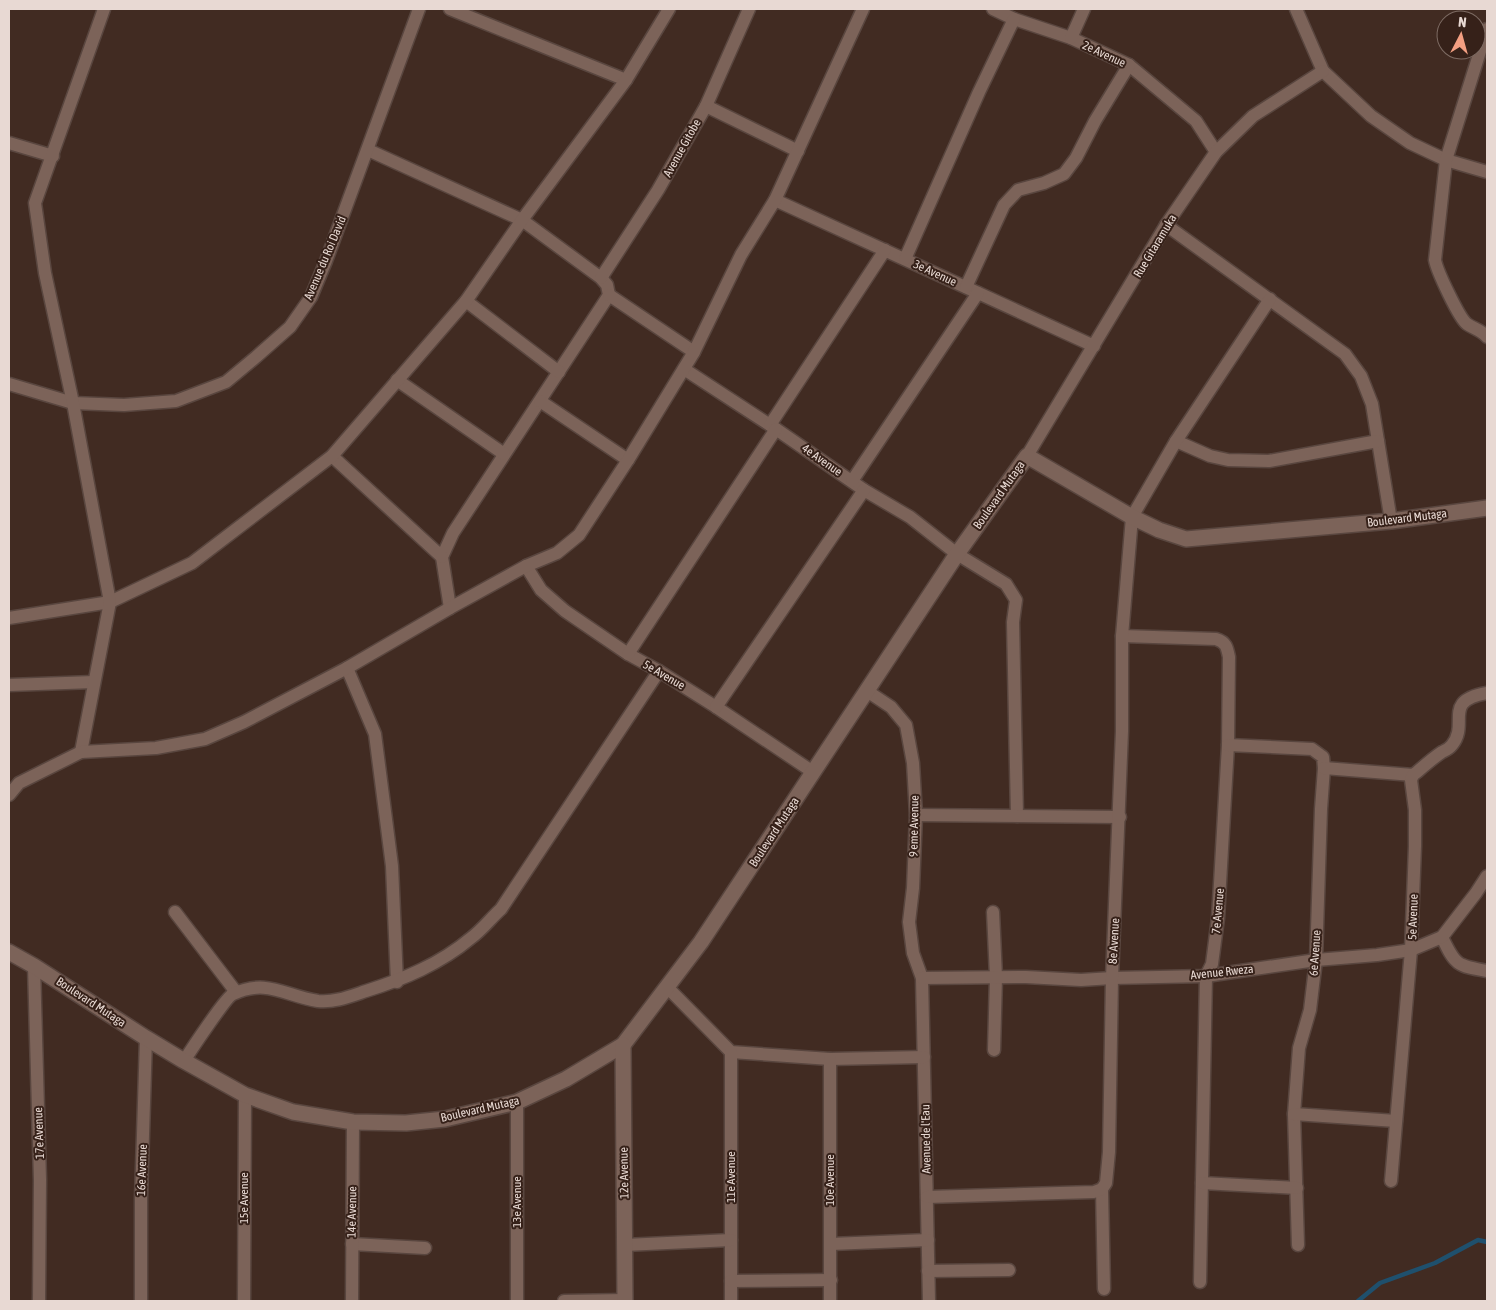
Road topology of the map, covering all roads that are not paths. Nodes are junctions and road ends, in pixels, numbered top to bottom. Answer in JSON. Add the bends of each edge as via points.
{"nodes":[{"id":1,"x":104,"y":9,"type":"edge"},
{"id":2,"x":419,"y":9,"type":"edge"},
{"id":3,"x":450,"y":9,"type":"edge"},
{"id":4,"x":669,"y":9,"type":"edge"},
{"id":5,"x":750,"y":9,"type":"edge"},
{"id":6,"x":863,"y":9,"type":"edge"},
{"id":7,"x":993,"y":9,"type":"edge"},
{"id":8,"x":1084,"y":9,"type":"edge"},
{"id":9,"x":1296,"y":9,"type":"edge"},
{"id":10,"x":1014,"y":20,"type":"junction"},
{"id":11,"x":1487,"y":29,"type":"edge"},
{"id":12,"x":1071,"y":38,"type":"junction"},
{"id":13,"x":1129,"y":65,"type":"junction"},
{"id":14,"x":1322,"y":71,"type":"junction"},
{"id":15,"x":626,"y":80,"type":"junction"},
{"id":16,"x":706,"y":106,"type":"junction"},
{"id":17,"x":9,"y":143,"type":"edge"},
{"id":18,"x":368,"y":150,"type":"junction"},
{"id":19,"x":798,"y":151,"type":"junction"},
{"id":20,"x":1216,"y":152,"type":"junction"},
{"id":21,"x":52,"y":156,"type":"junction"},
{"id":22,"x":1446,"y":160,"type":"junction"},
{"id":23,"x":1487,"y":172,"type":"edge"},
{"id":24,"x":775,"y":200,"type":"junction"},
{"id":25,"x":522,"y":220,"type":"junction"},
{"id":26,"x":1166,"y":225,"type":"junction"},
{"id":27,"x":885,"y":250,"type":"junction"},
{"id":28,"x":905,"y":259,"type":"junction"},
{"id":29,"x":600,"y":278,"type":"junction"},
{"id":30,"x":972,"y":290,"type":"junction"},
{"id":31,"x":610,"y":295,"type":"junction"},
{"id":32,"x":1270,"y":299,"type":"junction"},
{"id":33,"x":466,"y":301,"type":"junction"},
{"id":34,"x":1487,"y":337,"type":"edge"},
{"id":35,"x":1094,"y":346,"type":"junction"},
{"id":36,"x":694,"y":352,"type":"junction"},
{"id":37,"x":684,"y":369,"type":"junction"},
{"id":38,"x":559,"y":372,"type":"junction"},
{"id":39,"x":397,"y":380,"type":"junction"},
{"id":40,"x":9,"y":384,"type":"edge"},
{"id":41,"x":540,"y":401,"type":"junction"},
{"id":42,"x":73,"y":403,"type":"junction"},
{"id":43,"x":773,"y":427,"type":"junction"},
{"id":44,"x":1176,"y":441,"type":"junction"},
{"id":45,"x":1378,"y":441,"type":"junction"},
{"id":46,"x":504,"y":454,"type":"junction"},
{"id":47,"x":332,"y":456,"type":"junction"},
{"id":48,"x":1027,"y":456,"type":"junction"},
{"id":49,"x":628,"y":460,"type":"junction"},
{"id":50,"x":852,"y":482,"type":"junction"},
{"id":51,"x":864,"y":490,"type":"junction"},
{"id":52,"x":1487,"y":508,"type":"edge"},
{"id":53,"x":1132,"y":517,"type":"junction"},
{"id":54,"x":1391,"y":520,"type":"junction"},
{"id":55,"x":957,"y":554,"type":"junction"},
{"id":56,"x":442,"y":557,"type":"junction"},
{"id":57,"x":526,"y":566,"type":"junction"},
{"id":58,"x":110,"y":602,"type":"junction"},
{"id":59,"x":450,"y":608,"type":"junction"},
{"id":60,"x":9,"y":618,"type":"edge"},
{"id":61,"x":1122,"y":636,"type":"junction"},
{"id":62,"x":628,"y":654,"type":"junction"},
{"id":63,"x":347,"y":668,"type":"junction"},
{"id":64,"x":659,"y":671,"type":"junction"},
{"id":65,"x":94,"y":682,"type":"junction"},
{"id":66,"x":9,"y":685,"type":"edge"},
{"id":67,"x":867,"y":691,"type":"junction"},
{"id":68,"x":1487,"y":693,"type":"edge"},
{"id":69,"x":716,"y":707,"type":"junction"},
{"id":70,"x":1228,"y":745,"type":"junction"},
{"id":71,"x":80,"y":752,"type":"junction"},
{"id":72,"x":1324,"y":768,"type":"junction"},
{"id":73,"x":813,"y":772,"type":"junction"},
{"id":74,"x":1413,"y":775,"type":"junction"},
{"id":75,"x":9,"y":795,"type":"edge"},
{"id":76,"x":916,"y":816,"type":"junction"},
{"id":77,"x":1017,"y":816,"type":"junction"},
{"id":78,"x":1120,"y":817,"type":"junction"},
{"id":79,"x":1487,"y":876,"type":"edge"},
{"id":80,"x":175,"y":912,"type":"dead end"},
{"id":81,"x":993,"y":912,"type":"dead end"},
{"id":82,"x":1442,"y":936,"type":"junction"},
{"id":83,"x":1411,"y":950,"type":"junction"},
{"id":84,"x":9,"y":952,"type":"edge"},
{"id":85,"x":1316,"y":960,"type":"junction"},
{"id":86,"x":34,"y":966,"type":"junction"},
{"id":87,"x":1487,"y":971,"type":"edge"},
{"id":88,"x":1206,"y":976,"type":"junction"},
{"id":89,"x":996,"y":977,"type":"junction"},
{"id":90,"x":922,"y":978,"type":"junction"},
{"id":91,"x":1112,"y":978,"type":"junction"},
{"id":92,"x":397,"y":982,"type":"junction"},
{"id":93,"x":667,"y":987,"type":"junction"},
{"id":94,"x":236,"y":992,"type":"junction"},
{"id":95,"x":146,"y":1038,"type":"junction"},
{"id":96,"x":622,"y":1045,"type":"junction"},
{"id":97,"x":994,"y":1050,"type":"dead end"},
{"id":98,"x":731,"y":1052,"type":"junction"},
{"id":99,"x":924,"y":1057,"type":"junction"},
{"id":100,"x":830,"y":1059,"type":"junction"},
{"id":101,"x":184,"y":1061,"type":"junction"},
{"id":102,"x":245,"y":1095,"type":"junction"},
{"id":103,"x":518,"y":1102,"type":"junction"},
{"id":104,"x":1294,"y":1114,"type":"junction"},
{"id":105,"x":1396,"y":1121,"type":"junction"},
{"id":106,"x":353,"y":1122,"type":"junction"},
{"id":107,"x":1391,"y":1181,"type":"dead end"},
{"id":108,"x":1202,"y":1183,"type":"junction"},
{"id":109,"x":1297,"y":1188,"type":"junction"},
{"id":110,"x":1102,"y":1189,"type":"junction"},
{"id":111,"x":927,"y":1197,"type":"junction"},
{"id":112,"x":731,"y":1240,"type":"junction"},
{"id":113,"x":928,"y":1240,"type":"junction"},
{"id":114,"x":352,"y":1244,"type":"junction"},
{"id":115,"x":830,"y":1244,"type":"junction"},
{"id":116,"x":625,"y":1245,"type":"junction"},
{"id":117,"x":1298,"y":1245,"type":"dead end"},
{"id":118,"x":425,"y":1248,"type":"dead end"},
{"id":119,"x":1009,"y":1270,"type":"dead end"},
{"id":120,"x":928,"y":1271,"type":"junction"},
{"id":121,"x":830,"y":1280,"type":"junction"},
{"id":122,"x":731,"y":1281,"type":"junction"},
{"id":123,"x":1200,"y":1282,"type":"dead end"},
{"id":124,"x":1104,"y":1289,"type":"dead end"},
{"id":125,"x":625,"y":1300,"type":"edge"},
{"id":126,"x":39,"y":1301,"type":"edge"},
{"id":127,"x":141,"y":1301,"type":"edge"},
{"id":128,"x":244,"y":1301,"type":"edge"},
{"id":129,"x":352,"y":1301,"type":"edge"},
{"id":130,"x":517,"y":1301,"type":"edge"},
{"id":131,"x":564,"y":1301,"type":"edge"},
{"id":132,"x":731,"y":1301,"type":"edge"},
{"id":133,"x":830,"y":1301,"type":"edge"},
{"id":134,"x":929,"y":1301,"type":"edge"}],
"edges":[{"from":1,"to":21,"type":"street"},
{"from":2,"to":18,"type":"street","name":"Avenue du Roi David"},
{"from":3,"to":15,"type":"street"},
{"from":4,"to":15,"type":"street"},
{"from":5,"to":16,"type":"street","name":"Avenue Gitobe"},
{"from":6,"to":19,"type":"street"},
{"from":7,"to":10,"type":"street","name":"2e Avenue"},
{"from":8,"to":12,"type":"street"},
{"from":9,"to":14,"type":"street"},
{"from":10,"to":12,"type":"street","name":"2e Avenue"},
{"from":10,"to":28,"type":"street"},
{"from":11,"to":22,"type":"street"},
{"from":12,"to":13,"type":"street","name":"2e Avenue"},
{"from":13,"to":20,"type":"street","name":"2e Avenue","via":[[1196,121]]},
{"from":13,"to":30,"type":"street","via":[[1064,174],[1018,190],[1004,205]]},
{"from":14,"to":20,"type":"street","name":"Rue Gitaramuka","via":[[1253,116]]},
{"from":14,"to":22,"type":"street","via":[[1370,116],[1410,143]]},
{"from":15,"to":25,"type":"street"},
{"from":16,"to":19,"type":"street"},
{"from":16,"to":29,"type":"street","name":"Avenue Gitobe","via":[[658,190]]},
{"from":17,"to":21,"type":"street"},
{"from":18,"to":25,"type":"street"},
{"from":18,"to":42,"type":"street","name":"Avenue du Roi David","via":[[311,297],[290,327],[256,357],[226,382],[176,401],[124,405]]},
{"from":19,"to":24,"type":"street"},
{"from":20,"to":26,"type":"street","name":"Rue Gitaramuka"},
{"from":21,"to":42,"type":"street","via":[[35,203],[45,273]]},
{"from":22,"to":23,"type":"street"},
{"from":22,"to":34,"type":"street","via":[[1435,260],[1437,270],[1465,323]]},
{"from":24,"to":27,"type":"street","name":"3e Avenue"},
{"from":24,"to":36,"type":"street","via":[[741,255]]},
{"from":25,"to":29,"type":"street"},
{"from":25,"to":33,"type":"street"},
{"from":26,"to":32,"type":"street"},
{"from":26,"to":35,"type":"street","name":"Rue Gitaramuka"},
{"from":27,"to":28,"type":"street","name":"3e Avenue"},
{"from":27,"to":43,"type":"street"},
{"from":28,"to":30,"type":"street","name":"3e Avenue"},
{"from":29,"to":31,"type":"street"},
{"from":30,"to":35,"type":"street","name":"3e Avenue"},
{"from":30,"to":50,"type":"street"},
{"from":31,"to":36,"type":"street"},
{"from":31,"to":38,"type":"street"},
{"from":32,"to":44,"type":"street"},
{"from":32,"to":45,"type":"street","via":[[1346,354],[1361,376],[1372,404]]},
{"from":33,"to":38,"type":"street"},
{"from":33,"to":39,"type":"street"},
{"from":35,"to":48,"type":"street","name":"Rue Gitaramuka"},
{"from":36,"to":37,"type":"street"},
{"from":37,"to":43,"type":"street","name":"4e Avenue"},
{"from":37,"to":49,"type":"street"},
{"from":38,"to":41,"type":"street"},
{"from":39,"to":46,"type":"street"},
{"from":39,"to":47,"type":"street"},
{"from":40,"to":42,"type":"street","name":"Avenue du Roi David"},
{"from":41,"to":46,"type":"street"},
{"from":41,"to":49,"type":"street"},
{"from":42,"to":58,"type":"street"},
{"from":43,"to":50,"type":"street","name":"4e Avenue"},
{"from":43,"to":62,"type":"street"},
{"from":44,"to":45,"type":"street","via":[[1228,460],[1269,461]]},
{"from":44,"to":53,"type":"street"},
{"from":45,"to":54,"type":"street"},
{"from":46,"to":56,"type":"street","via":[[453,533]]},
{"from":47,"to":56,"type":"street"},
{"from":47,"to":58,"type":"street","via":[[192,563]]},
{"from":48,"to":53,"type":"street","name":"Boulevard Mutaga"},
{"from":48,"to":55,"type":"street","name":"Boulevard Mutaga"},
{"from":49,"to":57,"type":"street","via":[[579,535],[557,553]]},
{"from":50,"to":51,"type":"street","name":"4e Avenue"},
{"from":51,"to":55,"type":"street","name":"4e Avenue","via":[[910,517]]},
{"from":51,"to":69,"type":"street"},
{"from":52,"to":54,"type":"street","name":"Boulevard Mutaga"},
{"from":53,"to":54,"type":"street","name":"Boulevard Mutaga","via":[[1186,539]]},
{"from":53,"to":61,"type":"street","name":"8e Avenue"},
{"from":55,"to":67,"type":"street","name":"Boulevard Mutaga"},
{"from":55,"to":77,"type":"street","name":"4e Avenue","via":[[1006,584],[1016,600],[1013,622]]},
{"from":56,"to":59,"type":"street"},
{"from":57,"to":59,"type":"street"},
{"from":57,"to":62,"type":"street","name":"5e Avenue","via":[[541,590],[565,611]]},
{"from":58,"to":60,"type":"street"},
{"from":58,"to":65,"type":"street"},
{"from":59,"to":63,"type":"street"},
{"from":61,"to":70,"type":"street","name":"7e Avenue","via":[[1223,641],[1229,657]]},
{"from":61,"to":78,"type":"street","name":"8e Avenue"},
{"from":62,"to":64,"type":"street","name":"5e Avenue"},
{"from":63,"to":71,"type":"street","via":[[205,739],[156,748]]},
{"from":63,"to":92,"type":"street","via":[[375,734],[392,866]]},
{"from":64,"to":69,"type":"street","name":"5e Avenue"},
{"from":64,"to":92,"type":"street","via":[[501,909],[472,938],[442,960]]},
{"from":65,"to":66,"type":"street"},
{"from":65,"to":71,"type":"street"},
{"from":67,"to":73,"type":"street","name":"Boulevard Mutaga"},
{"from":67,"to":76,"type":"street","name":"9 eme Avenue","via":[[891,707],[906,725],[914,763]]},
{"from":68,"to":74,"type":"street","via":[[1463,703],[1453,744]]},
{"from":69,"to":73,"type":"street","name":"5e Avenue"},
{"from":70,"to":72,"type":"street","via":[[1312,749],[1322,756]]},
{"from":70,"to":88,"type":"street","name":"7e Avenue","via":[[1218,918],[1212,964]]},
{"from":71,"to":75,"type":"street","via":[[19,783]]},
{"from":72,"to":74,"type":"street"},
{"from":72,"to":85,"type":"street","name":"6e Avenue"},
{"from":73,"to":93,"type":"street","name":"Boulevard Mutaga","via":[[701,942]]},
{"from":74,"to":83,"type":"street","name":"5e Avenue","via":[[1416,846]]},
{"from":76,"to":77,"type":"street"},
{"from":76,"to":90,"type":"street","name":"9 eme Avenue","via":[[909,922],[913,953]]},
{"from":77,"to":78,"type":"street"},
{"from":78,"to":91,"type":"street","name":"8e Avenue"},
{"from":79,"to":82,"type":"street","name":"Avenue Rweza"},
{"from":80,"to":94,"type":"street"},
{"from":81,"to":89,"type":"street"},
{"from":82,"to":83,"type":"street","name":"Avenue Rweza"},
{"from":82,"to":87,"type":"street","via":[[1453,958],[1462,966]]},
{"from":83,"to":85,"type":"street","name":"Avenue Rweza"},
{"from":83,"to":105,"type":"street","name":"5e Avenue"},
{"from":84,"to":86,"type":"street","name":"Boulevard Mutaga"},
{"from":85,"to":88,"type":"street","name":"Avenue Rweza"},
{"from":85,"to":104,"type":"street","name":"6e Avenue","via":[[1310,1010],[1299,1048]]},
{"from":86,"to":95,"type":"street","name":"Boulevard Mutaga"},
{"from":86,"to":126,"type":"street","name":"17e Avenue","via":[[40,1180]]},
{"from":88,"to":91,"type":"street","name":"Avenue Rweza"},
{"from":88,"to":108,"type":"street","name":"7e Avenue"},
{"from":89,"to":90,"type":"street","name":"Avenue Rweza"},
{"from":89,"to":91,"type":"street","name":"Avenue Rweza"},
{"from":89,"to":97,"type":"street"},
{"from":90,"to":99,"type":"street","name":"Avenue de l'Eau"},
{"from":91,"to":110,"type":"street","name":"8e Avenue","via":[[1109,1152],[1106,1183]]},
{"from":92,"to":94,"type":"street","via":[[342,999],[320,1001],[274,988],[252,987]]},
{"from":93,"to":96,"type":"street","name":"Boulevard Mutaga"},
{"from":93,"to":98,"type":"street"},
{"from":94,"to":101,"type":"street","via":[[230,995]]},
{"from":95,"to":101,"type":"street","name":"Boulevard Mutaga"},
{"from":95,"to":127,"type":"street","name":"16e Avenue"},
{"from":96,"to":103,"type":"street","name":"Boulevard Mutaga","via":[[566,1079]]},
{"from":96,"to":116,"type":"street","name":"12e Avenue"},
{"from":98,"to":100,"type":"street"},
{"from":98,"to":112,"type":"street","name":"11e Avenue"},
{"from":99,"to":100,"type":"street"},
{"from":99,"to":111,"type":"street","name":"Avenue de l'Eau"},
{"from":100,"to":115,"type":"street","name":"10e Avenue"},
{"from":101,"to":102,"type":"street","name":"Boulevard Mutaga"},
{"from":102,"to":106,"type":"street","name":"Boulevard Mutaga","via":[[293,1112]]},
{"from":102,"to":128,"type":"street","name":"15e Avenue"},
{"from":103,"to":106,"type":"street","name":"Boulevard Mutaga","via":[[445,1119],[406,1123]]},
{"from":103,"to":130,"type":"street","name":"13e Avenue"},
{"from":104,"to":105,"type":"street"},
{"from":104,"to":109,"type":"street","name":"6e Avenue"},
{"from":105,"to":107,"type":"street","name":"5e Avenue"},
{"from":106,"to":114,"type":"street","name":"14e Avenue"},
{"from":108,"to":109,"type":"street"},
{"from":108,"to":123,"type":"street","name":"7e Avenue"},
{"from":109,"to":117,"type":"street","name":"6e Avenue"},
{"from":110,"to":111,"type":"street","via":[[1074,1193]]},
{"from":110,"to":124,"type":"street","name":"8e Avenue"},
{"from":111,"to":113,"type":"street","name":"Avenue de l'Eau"},
{"from":112,"to":116,"type":"street"},
{"from":112,"to":122,"type":"street","name":"11e Avenue"},
{"from":113,"to":115,"type":"street"},
{"from":113,"to":120,"type":"street","name":"Avenue de l'Eau"},
{"from":114,"to":118,"type":"street"},
{"from":114,"to":129,"type":"street","name":"14e Avenue"},
{"from":115,"to":121,"type":"street","name":"10e Avenue"},
{"from":116,"to":125,"type":"street","name":"12e Avenue"},
{"from":119,"to":120,"type":"street"},
{"from":120,"to":134,"type":"street","name":"Avenue de l'Eau"},
{"from":121,"to":122,"type":"street"},
{"from":121,"to":133,"type":"street","name":"10e Avenue"},
{"from":122,"to":132,"type":"street","name":"11e Avenue"},
{"from":125,"to":131,"type":"street"}]}
